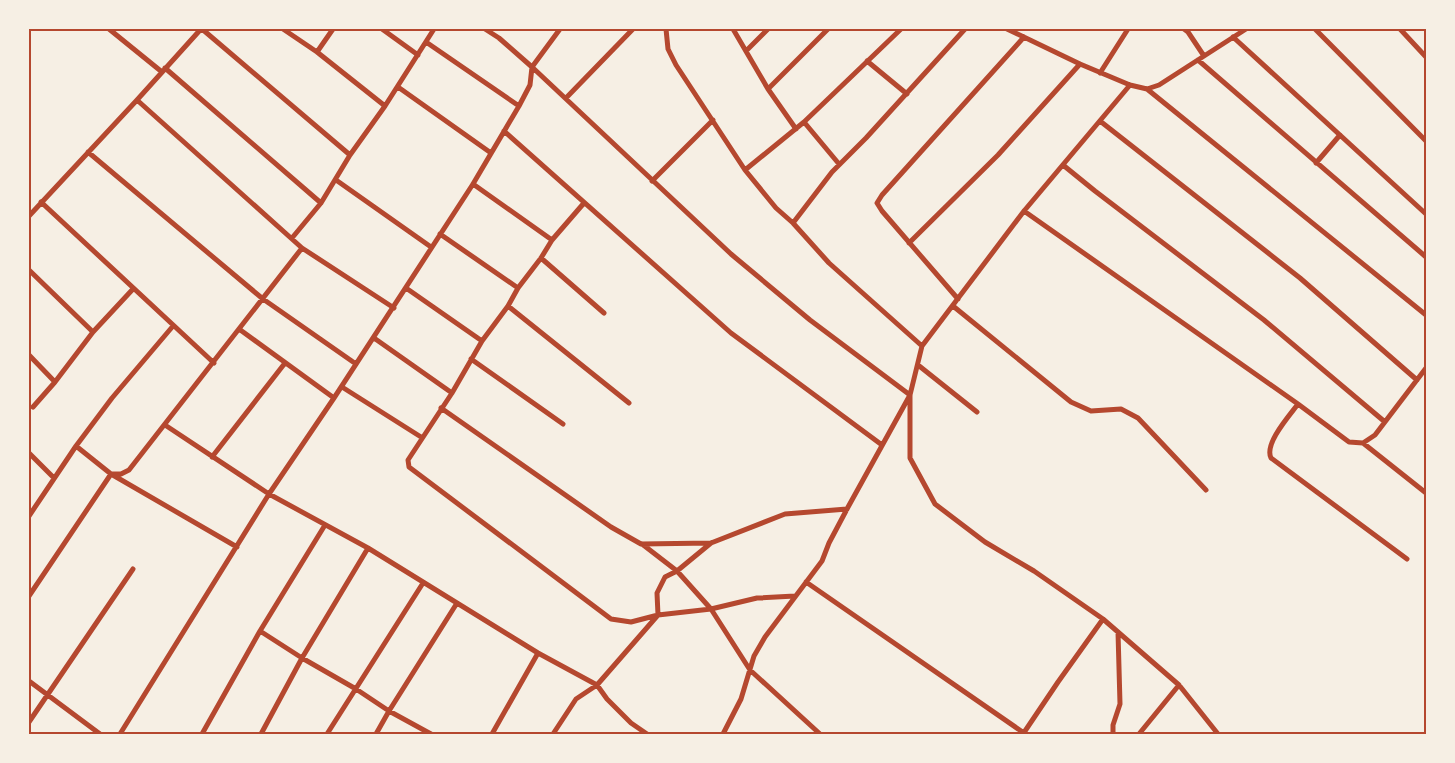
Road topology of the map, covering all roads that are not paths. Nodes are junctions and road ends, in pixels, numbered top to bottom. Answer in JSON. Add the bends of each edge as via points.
{"nodes":[{"id":1,"x":109,"y":29,"type":"edge"},
{"id":2,"x":201,"y":29,"type":"edge"},
{"id":3,"x":284,"y":29,"type":"edge"},
{"id":4,"x":333,"y":29,"type":"edge"},
{"id":5,"x":382,"y":29,"type":"edge"},
{"id":6,"x":434,"y":29,"type":"edge"},
{"id":7,"x":485,"y":29,"type":"edge"},
{"id":8,"x":560,"y":29,"type":"edge"},
{"id":9,"x":633,"y":29,"type":"edge"},
{"id":10,"x":666,"y":29,"type":"edge"},
{"id":11,"x":733,"y":29,"type":"edge"},
{"id":12,"x":768,"y":29,"type":"edge"},
{"id":13,"x":828,"y":29,"type":"edge"},
{"id":14,"x":901,"y":29,"type":"edge"},
{"id":15,"x":965,"y":29,"type":"edge"},
{"id":16,"x":1007,"y":29,"type":"edge"},
{"id":17,"x":1128,"y":29,"type":"edge"},
{"id":18,"x":1184,"y":29,"type":"edge"},
{"id":19,"x":1246,"y":29,"type":"edge"},
{"id":20,"x":1315,"y":29,"type":"edge"},
{"id":21,"x":1400,"y":29,"type":"edge"},
{"id":22,"x":1024,"y":37,"type":"junction"},
{"id":23,"x":1233,"y":37,"type":"junction"},
{"id":24,"x":426,"y":42,"type":"junction"},
{"id":25,"x":746,"y":51,"type":"junction"},
{"id":26,"x":317,"y":52,"type":"junction"},
{"id":27,"x":418,"y":55,"type":"junction"},
{"id":28,"x":1204,"y":56,"type":"junction"},
{"id":29,"x":1426,"y":56,"type":"edge"},
{"id":30,"x":1198,"y":60,"type":"junction"},
{"id":31,"x":867,"y":61,"type":"junction"},
{"id":32,"x":1080,"y":64,"type":"junction"},
{"id":33,"x":532,"y":67,"type":"junction"},
{"id":34,"x":164,"y":70,"type":"junction"},
{"id":35,"x":1100,"y":73,"type":"junction"},
{"id":36,"x":1130,"y":85,"type":"junction"},
{"id":37,"x":398,"y":87,"type":"junction"},
{"id":38,"x":768,"y":89,"type":"junction"},
{"id":39,"x":1147,"y":89,"type":"junction"},
{"id":40,"x":907,"y":94,"type":"junction"},
{"id":41,"x":566,"y":98,"type":"junction"},
{"id":42,"x":137,"y":100,"type":"junction"},
{"id":43,"x":385,"y":106,"type":"junction"},
{"id":44,"x":519,"y":106,"type":"junction"},
{"id":45,"x":713,"y":120,"type":"junction"},
{"id":46,"x":804,"y":122,"type":"junction"},
{"id":47,"x":1100,"y":122,"type":"junction"},
{"id":48,"x":796,"y":129,"type":"junction"},
{"id":49,"x":504,"y":131,"type":"junction"},
{"id":50,"x":1340,"y":135,"type":"junction"},
{"id":51,"x":1426,"y":141,"type":"edge"},
{"id":52,"x":88,"y":152,"type":"junction"},
{"id":53,"x":491,"y":153,"type":"junction"},
{"id":54,"x":350,"y":155,"type":"junction"},
{"id":55,"x":1316,"y":163,"type":"junction"},
{"id":56,"x":839,"y":164,"type":"junction"},
{"id":57,"x":1063,"y":165,"type":"junction"},
{"id":58,"x":745,"y":170,"type":"junction"},
{"id":59,"x":336,"y":180,"type":"junction"},
{"id":60,"x":652,"y":181,"type":"junction"},
{"id":61,"x":473,"y":184,"type":"junction"},
{"id":62,"x":41,"y":202,"type":"junction"},
{"id":63,"x":321,"y":203,"type":"junction"},
{"id":64,"x":584,"y":203,"type":"junction"},
{"id":65,"x":1024,"y":211,"type":"junction"},
{"id":66,"x":1426,"y":214,"type":"edge"},
{"id":67,"x":29,"y":216,"type":"edge"},
{"id":68,"x":793,"y":223,"type":"junction"},
{"id":69,"x":440,"y":234,"type":"junction"},
{"id":70,"x":292,"y":238,"type":"junction"},
{"id":71,"x":552,"y":240,"type":"junction"},
{"id":72,"x":909,"y":243,"type":"junction"},
{"id":73,"x":431,"y":247,"type":"junction"},
{"id":74,"x":302,"y":248,"type":"junction"},
{"id":75,"x":1426,"y":257,"type":"edge"},
{"id":76,"x":541,"y":258,"type":"junction"},
{"id":77,"x":29,"y":270,"type":"edge"},
{"id":78,"x":406,"y":288,"type":"junction"},
{"id":79,"x":518,"y":288,"type":"junction"},
{"id":80,"x":133,"y":289,"type":"junction"},
{"id":81,"x":263,"y":299,"type":"junction"},
{"id":82,"x":958,"y":299,"type":"junction"},
{"id":83,"x":508,"y":306,"type":"junction"},
{"id":84,"x":953,"y":306,"type":"junction"},
{"id":85,"x":394,"y":308,"type":"junction"},
{"id":86,"x":604,"y":313,"type":"dead end"},
{"id":87,"x":1426,"y":315,"type":"edge"},
{"id":88,"x":173,"y":326,"type":"junction"},
{"id":89,"x":239,"y":329,"type":"junction"},
{"id":90,"x":93,"y":332,"type":"junction"},
{"id":91,"x":374,"y":338,"type":"junction"},
{"id":92,"x":482,"y":341,"type":"junction"},
{"id":93,"x":922,"y":346,"type":"junction"},
{"id":94,"x":29,"y":355,"type":"edge"},
{"id":95,"x":471,"y":359,"type":"junction"},
{"id":96,"x":214,"y":363,"type":"junction"},
{"id":97,"x":286,"y":363,"type":"junction"},
{"id":98,"x":356,"y":364,"type":"junction"},
{"id":99,"x":918,"y":365,"type":"junction"},
{"id":100,"x":1426,"y":368,"type":"edge"},
{"id":101,"x":1418,"y":380,"type":"junction"},
{"id":102,"x":55,"y":382,"type":"junction"},
{"id":103,"x":342,"y":386,"type":"junction"},
{"id":104,"x":452,"y":393,"type":"junction"},
{"id":105,"x":910,"y":394,"type":"junction"},
{"id":106,"x":334,"y":398,"type":"junction"},
{"id":107,"x":629,"y":403,"type":"dead end"},
{"id":108,"x":1298,"y":404,"type":"junction"},
{"id":109,"x":33,"y":407,"type":"dead end"},
{"id":110,"x":441,"y":408,"type":"junction"},
{"id":111,"x":977,"y":412,"type":"dead end"},
{"id":112,"x":1385,"y":422,"type":"junction"},
{"id":113,"x":563,"y":424,"type":"dead end"},
{"id":114,"x":165,"y":425,"type":"junction"},
{"id":115,"x":422,"y":437,"type":"junction"},
{"id":116,"x":1364,"y":443,"type":"junction"},
{"id":117,"x":882,"y":445,"type":"junction"},
{"id":118,"x":76,"y":446,"type":"junction"},
{"id":119,"x":29,"y":454,"type":"edge"},
{"id":120,"x":212,"y":457,"type":"junction"},
{"id":121,"x":111,"y":474,"type":"junction"},
{"id":122,"x":54,"y":478,"type":"junction"},
{"id":123,"x":1206,"y":490,"type":"dead end"},
{"id":124,"x":1426,"y":493,"type":"edge"},
{"id":125,"x":269,"y":494,"type":"junction"},
{"id":126,"x":847,"y":509,"type":"junction"},
{"id":127,"x":29,"y":516,"type":"edge"},
{"id":128,"x":324,"y":525,"type":"junction"},
{"id":129,"x":711,"y":543,"type":"junction"},
{"id":130,"x":641,"y":544,"type":"junction"},
{"id":131,"x":238,"y":547,"type":"junction"},
{"id":132,"x":368,"y":548,"type":"junction"},
{"id":133,"x":1407,"y":559,"type":"dead end"},
{"id":134,"x":133,"y":569,"type":"dead end"},
{"id":135,"x":677,"y":570,"type":"junction"},
{"id":136,"x":806,"y":582,"type":"junction"},
{"id":137,"x":423,"y":583,"type":"junction"},
{"id":138,"x":29,"y":596,"type":"edge"},
{"id":139,"x":796,"y":596,"type":"junction"},
{"id":140,"x":457,"y":603,"type":"junction"},
{"id":141,"x":710,"y":609,"type":"junction"},
{"id":142,"x":658,"y":616,"type":"junction"},
{"id":143,"x":1103,"y":619,"type":"junction"},
{"id":144,"x":260,"y":632,"type":"junction"},
{"id":145,"x":1118,"y":632,"type":"junction"},
{"id":146,"x":538,"y":653,"type":"junction"},
{"id":147,"x":302,"y":658,"type":"junction"},
{"id":148,"x":750,"y":670,"type":"junction"},
{"id":149,"x":29,"y":681,"type":"edge"},
{"id":150,"x":597,"y":685,"type":"junction"},
{"id":151,"x":1179,"y":685,"type":"junction"},
{"id":152,"x":356,"y":689,"type":"junction"},
{"id":153,"x":46,"y":694,"type":"junction"},
{"id":154,"x":389,"y":711,"type":"junction"},
{"id":155,"x":29,"y":722,"type":"edge"},
{"id":156,"x":100,"y":734,"type":"edge"},
{"id":157,"x":120,"y":734,"type":"edge"},
{"id":158,"x":202,"y":734,"type":"edge"},
{"id":159,"x":261,"y":734,"type":"edge"},
{"id":160,"x":327,"y":734,"type":"edge"},
{"id":161,"x":376,"y":734,"type":"edge"},
{"id":162,"x":431,"y":734,"type":"edge"},
{"id":163,"x":492,"y":734,"type":"edge"},
{"id":164,"x":553,"y":734,"type":"edge"},
{"id":165,"x":648,"y":734,"type":"edge"},
{"id":166,"x":723,"y":734,"type":"edge"},
{"id":167,"x":820,"y":734,"type":"edge"},
{"id":168,"x":1024,"y":734,"type":"edge"},
{"id":169,"x":1113,"y":734,"type":"edge"},
{"id":170,"x":1139,"y":734,"type":"edge"},
{"id":171,"x":1218,"y":734,"type":"edge"}],
"edges":[{"from":1,"to":34,"type":"street"},
{"from":2,"to":34,"type":"street"},
{"from":2,"to":54,"type":"street"},
{"from":3,"to":26,"type":"street"},
{"from":4,"to":26,"type":"street"},
{"from":5,"to":27,"type":"street"},
{"from":6,"to":24,"type":"street"},
{"from":7,"to":33,"type":"street"},
{"from":8,"to":33,"type":"street"},
{"from":9,"to":41,"type":"street"},
{"from":10,"to":45,"type":"street","via":[[668,50]]},
{"from":11,"to":25,"type":"street"},
{"from":12,"to":25,"type":"street"},
{"from":13,"to":38,"type":"street"},
{"from":14,"to":31,"type":"street"},
{"from":15,"to":40,"type":"street"},
{"from":16,"to":22,"type":"street"},
{"from":17,"to":35,"type":"street"},
{"from":18,"to":28,"type":"street"},
{"from":19,"to":23,"type":"street"},
{"from":20,"to":51,"type":"street"},
{"from":21,"to":29,"type":"street"},
{"from":22,"to":32,"type":"street"},
{"from":22,"to":72,"type":"street","via":[[877,203]]},
{"from":23,"to":28,"type":"street"},
{"from":23,"to":50,"type":"street"},
{"from":24,"to":27,"type":"street"},
{"from":24,"to":44,"type":"street"},
{"from":25,"to":38,"type":"street"},
{"from":26,"to":43,"type":"street"},
{"from":27,"to":37,"type":"street"},
{"from":28,"to":30,"type":"street"},
{"from":30,"to":39,"type":"street"},
{"from":30,"to":55,"type":"street"},
{"from":31,"to":40,"type":"street"},
{"from":31,"to":46,"type":"street"},
{"from":32,"to":35,"type":"street"},
{"from":32,"to":72,"type":"street","via":[[998,154]]},
{"from":33,"to":41,"type":"street"},
{"from":33,"to":44,"type":"street","via":[[530,85]]},
{"from":34,"to":42,"type":"street"},
{"from":34,"to":63,"type":"street"},
{"from":35,"to":36,"type":"street"},
{"from":36,"to":39,"type":"street"},
{"from":36,"to":47,"type":"street"},
{"from":37,"to":43,"type":"street"},
{"from":37,"to":53,"type":"street"},
{"from":38,"to":48,"type":"street"},
{"from":39,"to":87,"type":"street"},
{"from":40,"to":56,"type":"street"},
{"from":41,"to":60,"type":"street"},
{"from":42,"to":52,"type":"street"},
{"from":42,"to":70,"type":"street"},
{"from":43,"to":54,"type":"street"},
{"from":44,"to":49,"type":"street"},
{"from":45,"to":58,"type":"street"},
{"from":45,"to":60,"type":"street"},
{"from":46,"to":48,"type":"street"},
{"from":46,"to":56,"type":"street"},
{"from":47,"to":57,"type":"street"},
{"from":47,"to":101,"type":"street","via":[[1300,278]]},
{"from":48,"to":58,"type":"street"},
{"from":49,"to":53,"type":"street"},
{"from":49,"to":64,"type":"street"},
{"from":50,"to":55,"type":"street"},
{"from":50,"to":66,"type":"street"},
{"from":52,"to":62,"type":"street"},
{"from":52,"to":81,"type":"street"},
{"from":53,"to":61,"type":"street"},
{"from":54,"to":59,"type":"street"},
{"from":55,"to":75,"type":"street"},
{"from":56,"to":68,"type":"street"},
{"from":57,"to":65,"type":"street"},
{"from":57,"to":112,"type":"street","via":[[1094,192],[1252,310]]},
{"from":58,"to":68,"type":"street","via":[[776,208]]},
{"from":59,"to":63,"type":"street"},
{"from":59,"to":73,"type":"street"},
{"from":60,"to":105,"type":"street","via":[[731,254],[810,320]]},
{"from":61,"to":69,"type":"street"},
{"from":61,"to":71,"type":"street"},
{"from":62,"to":67,"type":"street"},
{"from":62,"to":80,"type":"street"},
{"from":63,"to":70,"type":"street"},
{"from":64,"to":71,"type":"street"},
{"from":64,"to":117,"type":"street","via":[[732,333]]},
{"from":65,"to":82,"type":"street"},
{"from":65,"to":108,"type":"street"},
{"from":68,"to":93,"type":"street","via":[[829,263]]},
{"from":69,"to":73,"type":"street"},
{"from":69,"to":79,"type":"street"},
{"from":70,"to":74,"type":"street"},
{"from":71,"to":76,"type":"street"},
{"from":72,"to":82,"type":"street"},
{"from":73,"to":78,"type":"street"},
{"from":74,"to":81,"type":"street"},
{"from":74,"to":85,"type":"street"},
{"from":76,"to":79,"type":"street"},
{"from":76,"to":86,"type":"street"},
{"from":77,"to":90,"type":"street"},
{"from":78,"to":85,"type":"street"},
{"from":78,"to":92,"type":"street"},
{"from":79,"to":83,"type":"street"},
{"from":80,"to":88,"type":"street"},
{"from":80,"to":90,"type":"street"},
{"from":81,"to":89,"type":"street"},
{"from":81,"to":98,"type":"street"},
{"from":82,"to":84,"type":"street"},
{"from":83,"to":92,"type":"street"},
{"from":83,"to":107,"type":"street"},
{"from":84,"to":93,"type":"street"},
{"from":84,"to":123,"type":"street","via":[[1071,402],[1091,411],[1121,409],[1138,418]]},
{"from":85,"to":91,"type":"street"},
{"from":88,"to":96,"type":"street"},
{"from":88,"to":118,"type":"street"},
{"from":89,"to":96,"type":"street"},
{"from":89,"to":97,"type":"street"},
{"from":90,"to":102,"type":"street"},
{"from":91,"to":98,"type":"street"},
{"from":91,"to":104,"type":"street"},
{"from":92,"to":95,"type":"street"},
{"from":93,"to":99,"type":"street"},
{"from":94,"to":102,"type":"street"},
{"from":95,"to":104,"type":"street"},
{"from":95,"to":113,"type":"street"},
{"from":96,"to":114,"type":"street"},
{"from":97,"to":106,"type":"street"},
{"from":97,"to":120,"type":"street"},
{"from":98,"to":103,"type":"street"},
{"from":99,"to":105,"type":"street"},
{"from":99,"to":111,"type":"street"},
{"from":100,"to":101,"type":"street"},
{"from":101,"to":112,"type":"street"},
{"from":102,"to":109,"type":"street"},
{"from":103,"to":106,"type":"street"},
{"from":103,"to":115,"type":"street"},
{"from":104,"to":110,"type":"street"},
{"from":105,"to":117,"type":"street"},
{"from":105,"to":143,"type":"street","via":[[910,458],[935,504],[985,542],[1034,570]]},
{"from":106,"to":125,"type":"street"},
{"from":108,"to":116,"type":"street","via":[[1349,442]]},
{"from":108,"to":133,"type":"street","via":[[1270,444],[1268,452],[1271,458]]},
{"from":110,"to":115,"type":"street"},
{"from":110,"to":130,"type":"street","via":[[611,527]]},
{"from":112,"to":116,"type":"street"},
{"from":114,"to":120,"type":"street"},
{"from":114,"to":121,"type":"street","via":[[129,470]]},
{"from":115,"to":142,"type":"street","via":[[408,460],[409,467],[416,474],[611,619],[631,622]]},
{"from":116,"to":124,"type":"street"},
{"from":117,"to":126,"type":"street"},
{"from":118,"to":121,"type":"street"},
{"from":118,"to":122,"type":"street"},
{"from":119,"to":122,"type":"street"},
{"from":120,"to":125,"type":"street"},
{"from":121,"to":131,"type":"street"},
{"from":121,"to":138,"type":"street"},
{"from":122,"to":127,"type":"street"},
{"from":125,"to":128,"type":"street"},
{"from":125,"to":131,"type":"street"},
{"from":126,"to":129,"type":"street","via":[[785,514]]},
{"from":126,"to":136,"type":"street","via":[[822,561]]},
{"from":128,"to":132,"type":"street"},
{"from":128,"to":144,"type":"street"},
{"from":129,"to":130,"type":"street"},
{"from":129,"to":135,"type":"street"},
{"from":130,"to":135,"type":"street"},
{"from":131,"to":157,"type":"street"},
{"from":132,"to":137,"type":"street"},
{"from":132,"to":147,"type":"street"},
{"from":134,"to":153,"type":"street"},
{"from":135,"to":141,"type":"street"},
{"from":135,"to":142,"type":"street","via":[[665,577],[657,593]]},
{"from":136,"to":139,"type":"street"},
{"from":136,"to":168,"type":"street"},
{"from":137,"to":140,"type":"street"},
{"from":137,"to":152,"type":"street"},
{"from":139,"to":141,"type":"street","via":[[757,598]]},
{"from":139,"to":148,"type":"street","via":[[765,637]]},
{"from":140,"to":146,"type":"street"},
{"from":140,"to":154,"type":"street"},
{"from":141,"to":142,"type":"street"},
{"from":141,"to":148,"type":"street"},
{"from":142,"to":150,"type":"street"},
{"from":143,"to":145,"type":"street"},
{"from":143,"to":168,"type":"street"},
{"from":144,"to":147,"type":"street"},
{"from":144,"to":158,"type":"street"},
{"from":145,"to":151,"type":"street"},
{"from":145,"to":169,"type":"street","via":[[1120,704]]},
{"from":146,"to":150,"type":"street"},
{"from":146,"to":163,"type":"street"},
{"from":147,"to":152,"type":"street"},
{"from":147,"to":159,"type":"street"},
{"from":148,"to":166,"type":"street","via":[[742,699]]},
{"from":148,"to":167,"type":"street"},
{"from":149,"to":153,"type":"street"},
{"from":150,"to":164,"type":"street","via":[[576,699]]},
{"from":150,"to":165,"type":"street","via":[[631,723]]},
{"from":151,"to":170,"type":"street"},
{"from":151,"to":171,"type":"street"},
{"from":152,"to":154,"type":"street"},
{"from":152,"to":160,"type":"street"},
{"from":153,"to":155,"type":"street"},
{"from":153,"to":156,"type":"street"},
{"from":154,"to":161,"type":"street"},
{"from":154,"to":162,"type":"street"}]}
